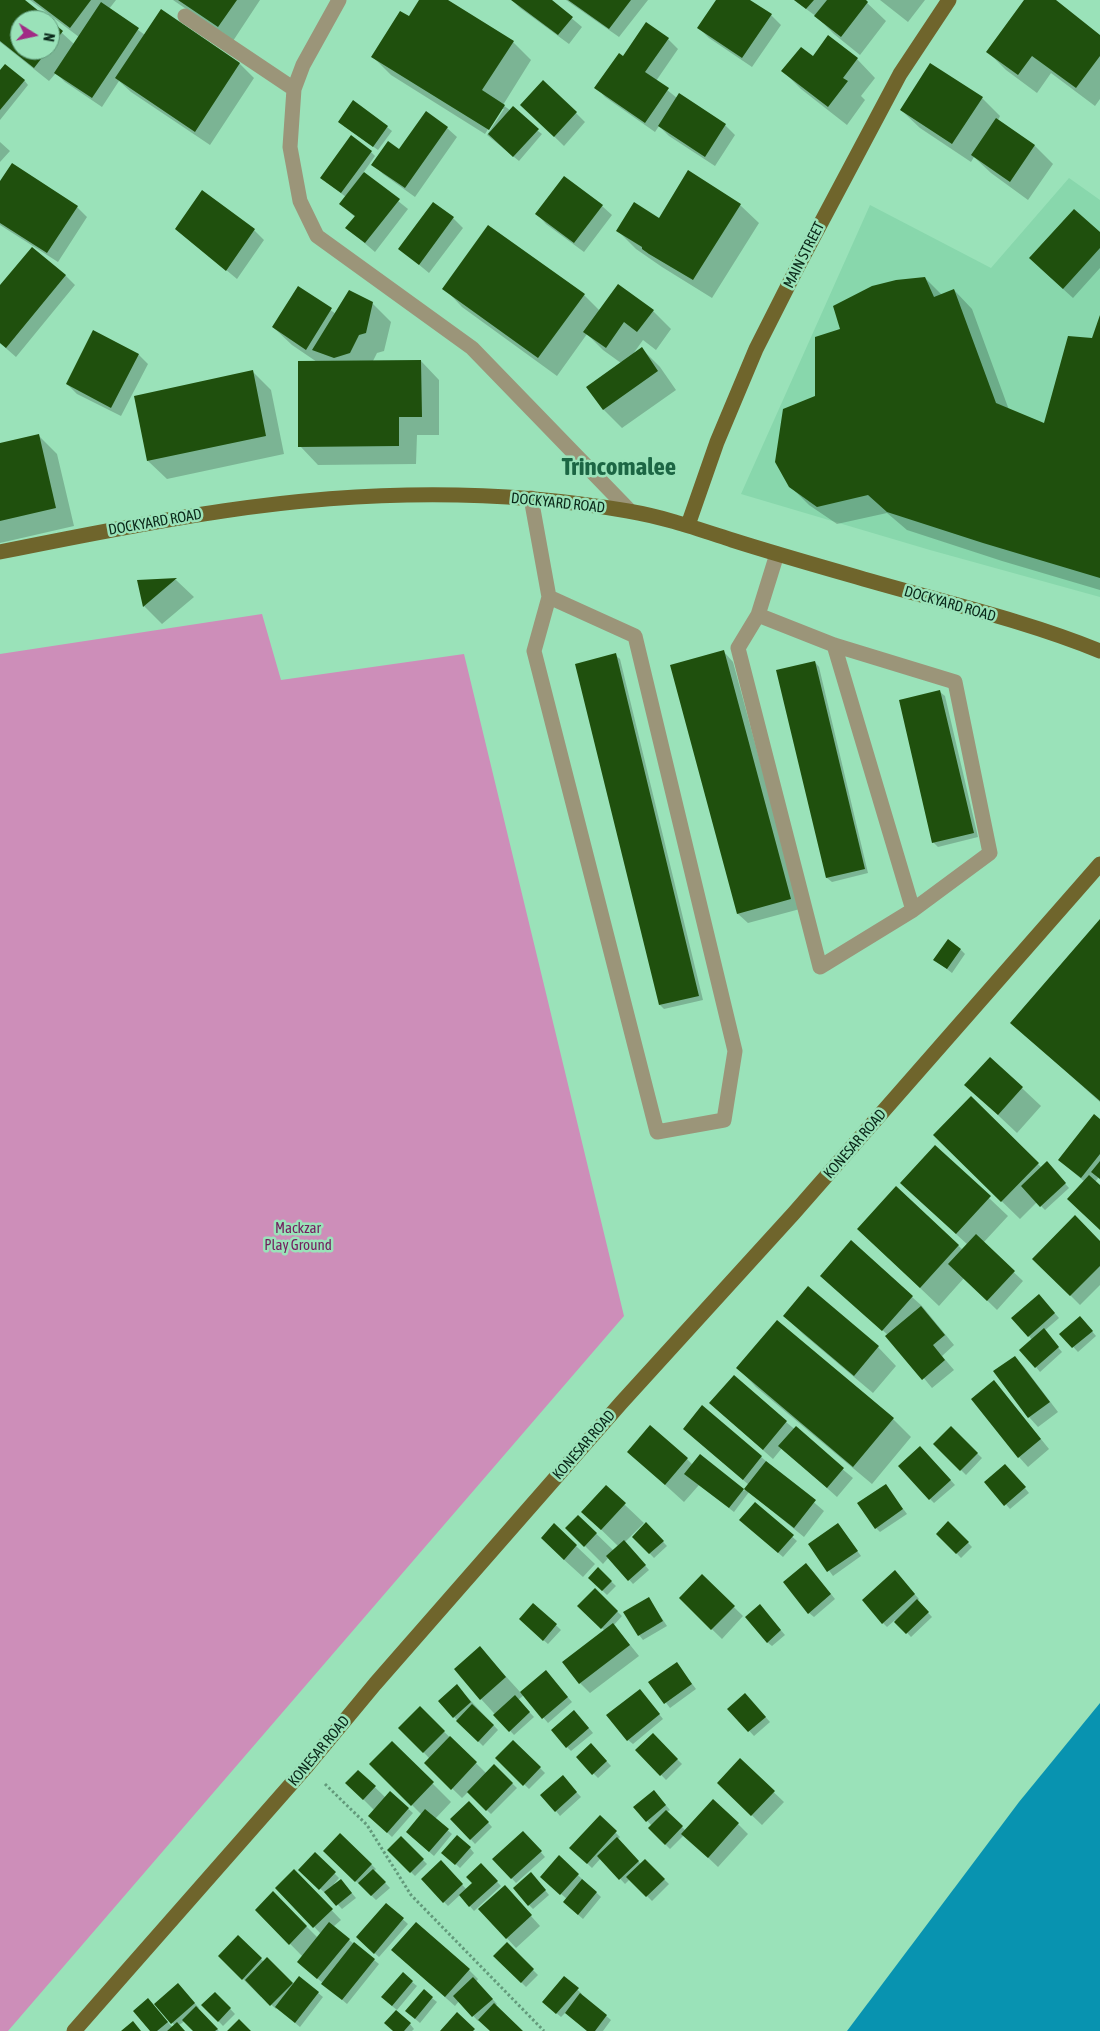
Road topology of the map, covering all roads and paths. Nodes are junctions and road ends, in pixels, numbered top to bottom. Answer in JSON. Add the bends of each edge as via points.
{"nodes":[{"id":1,"x":339,"y":0,"type":"edge"},
{"id":2,"x":950,"y":0,"type":"edge"},
{"id":3,"x":185,"y":16,"type":"dead end"},
{"id":4,"x":294,"y":90,"type":"junction"},
{"id":5,"x":531,"y":498,"type":"junction"},
{"id":6,"x":630,"y":511,"type":"junction"},
{"id":7,"x":688,"y":525,"type":"junction"},
{"id":8,"x":0,"y":552,"type":"edge"},
{"id":9,"x":776,"y":554,"type":"junction"},
{"id":10,"x":548,"y":597,"type":"junction"},
{"id":11,"x":758,"y":615,"type":"junction"},
{"id":12,"x":834,"y":645,"type":"junction"},
{"id":13,"x":1100,"y":652,"type":"edge"},
{"id":14,"x":1100,"y":864,"type":"edge"},
{"id":15,"x":913,"y":910,"type":"junction"},
{"id":16,"x":307,"y":1766,"type":"junction"},
{"id":17,"x":74,"y":2031,"type":"edge"},
{"id":18,"x":544,"y":2031,"type":"edge"}],
"edges":[{"from":1,"to":4,"type":"street","via":[[303,65]]},
{"from":2,"to":7,"type":"main road","name":"MAIN STREET","via":[[900,74],[756,349],[716,442]]},
{"from":3,"to":4,"type":"street"},
{"from":4,"to":6,"type":"street","via":[[290,147],[300,201],[317,236],[472,348]]},
{"from":5,"to":6,"type":"main road","name":"DOCKYARD ROAD"},
{"from":5,"to":8,"type":"main road","name":"DOCKYARD ROAD","via":[[455,495],[318,500],[126,527]]},
{"from":5,"to":10,"type":"street"},
{"from":6,"to":7,"type":"main road","name":"DOCKYARD ROAD"},
{"from":7,"to":9,"type":"main road","name":"DOCKYARD ROAD"},
{"from":9,"to":11,"type":"street"},
{"from":9,"to":13,"type":"main road","name":"DOCKYARD ROAD","via":[[1012,622]]},
{"from":10,"to":10,"type":"street","via":[[534,652],[657,1132],[724,1120],[735,1051],[635,636]]},
{"from":11,"to":12,"type":"street"},
{"from":11,"to":15,"type":"street","via":[[738,648],[820,966]]},
{"from":12,"to":15,"type":"street"},
{"from":12,"to":15,"type":"street","via":[[955,682],[990,853]]},
{"from":14,"to":16,"type":"main road","name":"KONESAR ROAD","via":[[794,1213],[621,1403]]},
{"from":16,"to":17,"type":"main road","name":"KONESAR ROAD"},
{"from":16,"to":18,"type":"path","via":[[367,1825],[411,1894]]}]}
